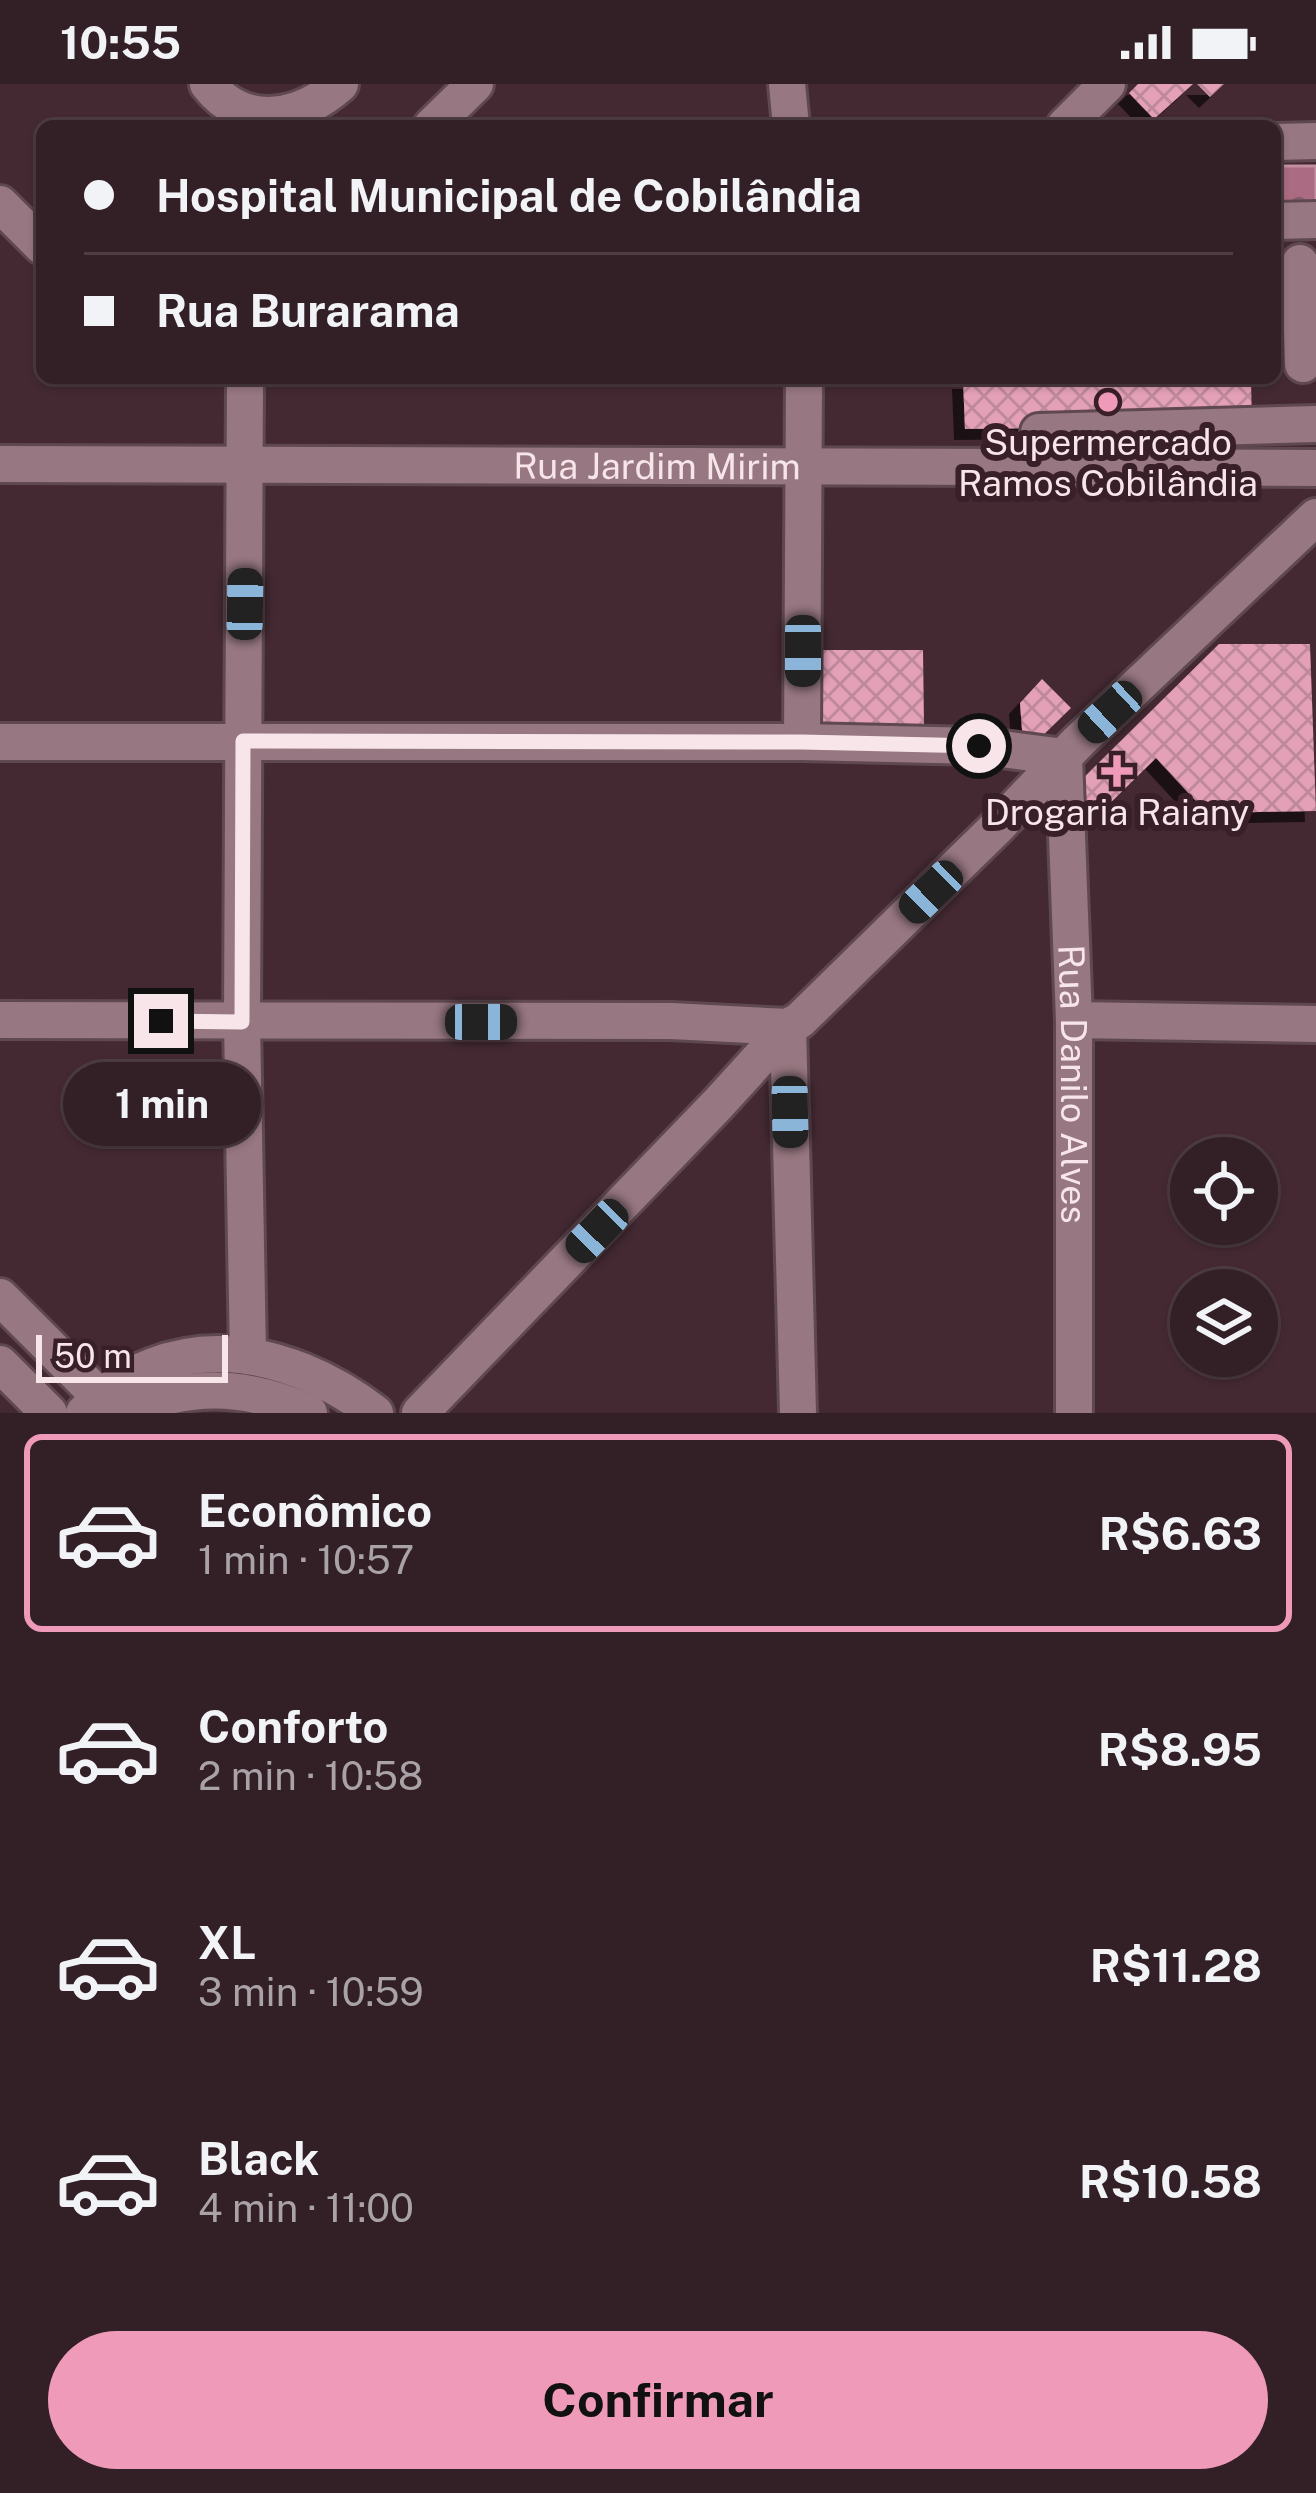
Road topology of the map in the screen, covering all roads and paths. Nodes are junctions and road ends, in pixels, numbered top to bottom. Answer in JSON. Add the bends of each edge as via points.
{"nodes":[{"id":1,"x":208,"y":84,"type":"edge"},
{"id":2,"x":340,"y":84,"type":"edge"},
{"id":3,"x":475,"y":84,"type":"edge"},
{"id":4,"x":787,"y":84,"type":"edge"},
{"id":5,"x":1107,"y":84,"type":"edge"},
{"id":6,"x":437,"y":120,"type":"edge"},
{"id":7,"x":790,"y":120,"type":"edge"},
{"id":8,"x":1073,"y":120,"type":"edge"},
{"id":9,"x":1281,"y":142,"type":"edge"},
{"id":10,"x":1316,"y":142,"type":"edge"},
{"id":11,"x":0,"y":204,"type":"edge"},
{"id":12,"x":1316,"y":220,"type":"edge"},
{"id":13,"x":1281,"y":221,"type":"edge"},
{"id":14,"x":36,"y":240,"type":"edge"},
{"id":15,"x":1300,"y":263,"type":"dead end"},
{"id":16,"x":1298,"y":364,"type":"edge"},
{"id":17,"x":245,"y":384,"type":"edge"},
{"id":18,"x":804,"y":384,"type":"edge"},
{"id":19,"x":1316,"y":424,"type":"edge"},
{"id":20,"x":1184,"y":448,"type":"junction"},
{"id":21,"x":0,"y":464,"type":"edge"},
{"id":22,"x":248,"y":466,"type":"junction"},
{"id":23,"x":1316,"y":468,"type":"edge"},
{"id":24,"x":805,"y":469,"type":"junction"},
{"id":25,"x":1316,"y":517,"type":"edge"},
{"id":26,"x":243,"y":741,"type":"junction"},
{"id":27,"x":0,"y":742,"type":"edge"},
{"id":28,"x":802,"y":742,"type":"junction"},
{"id":29,"x":1064,"y":757,"type":"junction"},
{"id":30,"x":0,"y":1020,"type":"edge"},
{"id":31,"x":1074,"y":1020,"type":"junction"},
{"id":32,"x":242,"y":1022,"type":"junction"},
{"id":33,"x":1316,"y":1024,"type":"edge"},
{"id":34,"x":788,"y":1027,"type":"junction"},
{"id":35,"x":0,"y":1297,"type":"edge"},
{"id":36,"x":248,"y":1356,"type":"junction"},
{"id":37,"x":0,"y":1364,"type":"edge"},
{"id":38,"x":102,"y":1408,"type":"edge"},
{"id":39,"x":49,"y":1413,"type":"edge"},
{"id":40,"x":309,"y":1413,"type":"edge"},
{"id":41,"x":375,"y":1413,"type":"edge"},
{"id":42,"x":419,"y":1413,"type":"edge"},
{"id":43,"x":798,"y":1413,"type":"edge"},
{"id":44,"x":1074,"y":1413,"type":"edge"}],
"edges":[{"from":1,"to":2,"type":"street","via":[[235,108],[275,116],[314,104]]},
{"from":3,"to":6,"type":"street"},
{"from":4,"to":7,"type":"street"},
{"from":5,"to":8,"type":"street"},
{"from":9,"to":10,"type":"street"},
{"from":11,"to":14,"type":"street"},
{"from":12,"to":13,"type":"street"},
{"from":15,"to":16,"type":"street"},
{"from":17,"to":22,"type":"street"},
{"from":18,"to":24,"type":"street"},
{"from":19,"to":20,"type":"street"},
{"from":20,"to":23,"type":"street","name":"Rua Jardim Mirim"},
{"from":20,"to":24,"type":"street","name":"Rua Jardim Mirim","via":[[1040,449]]},
{"from":21,"to":22,"type":"street","name":"Rua Jardim Mirim"},
{"from":22,"to":24,"type":"street","name":"Rua Jardim Mirim"},
{"from":22,"to":26,"type":"street"},
{"from":24,"to":28,"type":"street"},
{"from":25,"to":29,"type":"street"},
{"from":26,"to":27,"type":"street"},
{"from":26,"to":28,"type":"street"},
{"from":26,"to":32,"type":"street"},
{"from":28,"to":29,"type":"street","via":[[979,746]]},
{"from":29,"to":31,"type":"street","name":"Rua Danilo Alves"},
{"from":29,"to":34,"type":"street"},
{"from":30,"to":32,"type":"street"},
{"from":31,"to":33,"type":"street"},
{"from":31,"to":44,"type":"street","name":"Rua Danilo Alves"},
{"from":32,"to":34,"type":"street"},
{"from":32,"to":36,"type":"street"},
{"from":34,"to":42,"type":"street"},
{"from":34,"to":43,"type":"street"},
{"from":35,"to":38,"type":"street"},
{"from":36,"to":38,"type":"street","via":[[160,1362],[132,1375]]},
{"from":36,"to":41,"type":"street","via":[[308,1373]]},
{"from":37,"to":39,"type":"street"},
{"from":38,"to":40,"type":"street","via":[[208,1389],[257,1394]]}]}
